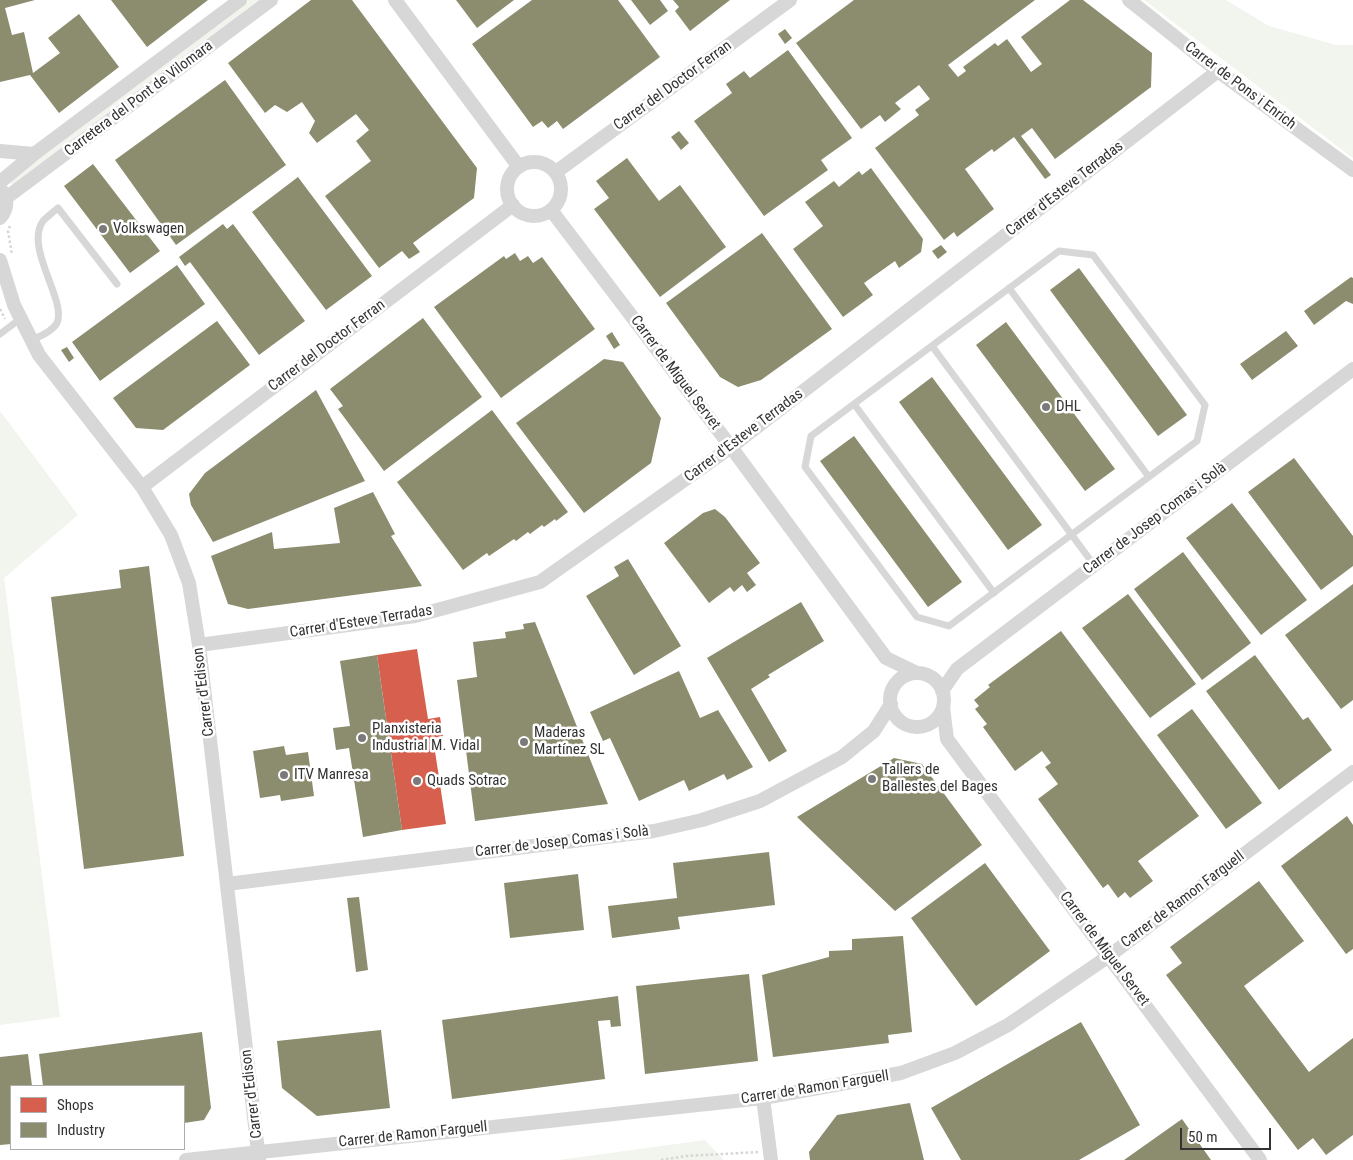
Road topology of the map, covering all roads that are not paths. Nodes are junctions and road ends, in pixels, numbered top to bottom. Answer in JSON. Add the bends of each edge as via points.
{"nodes":[{"id":1,"x":240,"y":0,"type":"edge"},
{"id":2,"x":272,"y":0,"type":"edge"},
{"id":3,"x":395,"y":0,"type":"edge"},
{"id":4,"x":790,"y":0,"type":"edge"},
{"id":5,"x":1129,"y":0,"type":"edge"},
{"id":6,"x":1218,"y":71,"type":"junction"},
{"id":7,"x":0,"y":151,"type":"edge"},
{"id":8,"x":34,"y":154,"type":"junction"},
{"id":9,"x":519,"y":167,"type":"junction"},
{"id":10,"x":1353,"y":170,"type":"edge"},
{"id":11,"x":556,"y":172,"type":"junction"},
{"id":12,"x":0,"y":182,"type":"edge"},
{"id":13,"x":3,"y":193,"type":"edge"},
{"id":14,"x":513,"y":205,"type":"junction"},
{"id":15,"x":551,"y":210,"type":"junction"},
{"id":16,"x":0,"y":218,"type":"edge"},
{"id":17,"x":0,"y":260,"type":"edge"},
{"id":18,"x":2,"y":274,"type":"edge"},
{"id":19,"x":117,"y":284,"type":"dead end"},
{"id":20,"x":1010,"y":288,"type":"junction"},
{"id":21,"x":20,"y":319,"type":"junction"},
{"id":22,"x":0,"y":334,"type":"edge"},
{"id":23,"x":30,"y":340,"type":"junction"},
{"id":24,"x":932,"y":346,"type":"junction"},
{"id":25,"x":1353,"y":369,"type":"edge"},
{"id":26,"x":854,"y":404,"type":"junction"},
{"id":27,"x":731,"y":447,"type":"junction"},
{"id":28,"x":1149,"y":477,"type":"junction"},
{"id":29,"x":142,"y":487,"type":"junction"},
{"id":30,"x":1072,"y":535,"type":"junction"},
{"id":31,"x":1094,"y":565,"type":"junction"},
{"id":32,"x":994,"y":593,"type":"junction"},
{"id":33,"x":199,"y":645,"type":"junction"},
{"id":34,"x":886,"y":658,"type":"junction"},
{"id":35,"x":958,"y":669,"type":"junction"},
{"id":36,"x":917,"y":673,"type":"junction"},
{"id":37,"x":932,"y":678,"type":"junction"},
{"id":38,"x":896,"y":684,"type":"junction"},
{"id":39,"x":942,"y":691,"type":"junction"},
{"id":40,"x":891,"y":704,"type":"junction"},
{"id":41,"x":943,"y":708,"type":"junction"},
{"id":42,"x":911,"y":725,"type":"junction"},
{"id":43,"x":874,"y":731,"type":"junction"},
{"id":44,"x":947,"y":739,"type":"junction"},
{"id":45,"x":1353,"y":772,"type":"edge"},
{"id":46,"x":227,"y":884,"type":"junction"},
{"id":47,"x":1109,"y":956,"type":"junction"},
{"id":48,"x":763,"y":1098,"type":"junction"},
{"id":49,"x":259,"y":1156,"type":"edge"},
{"id":50,"x":771,"y":1156,"type":"edge"},
{"id":51,"x":186,"y":1160,"type":"edge"},
{"id":52,"x":1260,"y":1160,"type":"edge"}],
"edges":[{"from":1,"to":8,"type":"street","name":"Carretera del Pont de Vilomara"},
{"from":2,"to":13,"type":"street","name":"Carretera del Pont de Vilomara"},
{"from":3,"to":9,"type":"street"},
{"from":4,"to":11,"type":"street","name":"Carrer del Doctor Ferran"},
{"from":5,"to":6,"type":"street","name":"Carrer de Pons i Enrich"},
{"from":6,"to":10,"type":"street","name":"Carrer de Pons i Enrich"},
{"from":6,"to":27,"type":"street","name":"Carrer d'Esteve Terradas"},
{"from":7,"to":8,"type":"street"},
{"from":8,"to":12,"type":"street","name":"Carretera del Pont de Vilomara"},
{"from":9,"to":11,"type":"street","via":[[528,162],[539,162]]},
{"from":9,"to":14,"type":"street","via":[[510,176],[507,186]]},
{"from":11,"to":15,"type":"street","via":[[561,193]]},
{"from":13,"to":16,"type":"street","via":[[5,210]]},
{"from":14,"to":15,"type":"street","via":[[530,215]]},
{"from":14,"to":29,"type":"street","name":"Carrer del Doctor Ferran"},
{"from":15,"to":27,"type":"street","name":"Carrer de Miguel Servet"},
{"from":17,"to":18,"type":"street","name":"Carrer d'Edison"},
{"from":18,"to":21,"type":"street","name":"Carrer d'Edison"},
{"from":19,"to":23,"type":"lane","via":[[58,208],[42,222],[39,248],[59,310],[56,324],[50,331]]},
{"from":20,"to":24,"type":"lane"},
{"from":20,"to":28,"type":"lane"},
{"from":20,"to":28,"type":"lane","via":[[1059,252],[1093,256],[1205,406],[1197,441]]},
{"from":21,"to":22,"type":"lane"},
{"from":21,"to":23,"type":"street","name":"Carrer d'Edison"},
{"from":23,"to":29,"type":"street","name":"Carrer d'Edison"},
{"from":24,"to":26,"type":"lane"},
{"from":24,"to":30,"type":"lane"},
{"from":25,"to":31,"type":"street","name":"Carrer de Josep Comas i Solà"},
{"from":26,"to":32,"type":"lane"},
{"from":26,"to":32,"type":"lane","via":[[811,436],[805,467],[917,618],[949,626]]},
{"from":27,"to":33,"type":"street","name":"Carrer d'Esteve Terradas","via":[[540,582],[415,616]]},
{"from":27,"to":34,"type":"street","name":"Carrer de Miguel Servet"},
{"from":28,"to":30,"type":"lane"},
{"from":29,"to":33,"type":"street","name":"Carrer d'Edison","via":[[171,535],[188,583]]},
{"from":30,"to":31,"type":"lane"},
{"from":30,"to":32,"type":"lane"},
{"from":31,"to":35,"type":"street","name":"Carrer de Josep Comas i Solà"},
{"from":33,"to":46,"type":"street","name":"Carrer d'Edison"},
{"from":34,"to":36,"type":"street","name":"Carrer de Miguel Servet"},
{"from":34,"to":38,"type":"street","name":"Carrer de Miguel Servet"},
{"from":35,"to":37,"type":"street","name":"Carrer de Josep Comas i Solà"},
{"from":35,"to":39,"type":"street","name":"Carrer de Josep Comas i Solà"},
{"from":36,"to":37,"type":"street"},
{"from":36,"to":38,"type":"street","via":[[905,676]]},
{"from":37,"to":39,"type":"street"},
{"from":38,"to":40,"type":"street"},
{"from":39,"to":41,"type":"street"},
{"from":40,"to":42,"type":"street","via":[[895,716]]},
{"from":40,"to":43,"type":"street","name":"Carrer de Josep Comas i Solà"},
{"from":41,"to":42,"type":"street","via":[[933,721]]},
{"from":41,"to":44,"type":"street","name":"Carrer de Miguel Servet"},
{"from":42,"to":43,"type":"street","name":"Carrer de Josep Comas i Solà"},
{"from":42,"to":44,"type":"street"},
{"from":43,"to":46,"type":"street","name":"Carrer de Josep Comas i Solà","via":[[842,757],[760,801],[654,831]]},
{"from":44,"to":47,"type":"street","name":"Carrer de Miguel Servet"},
{"from":45,"to":47,"type":"street","name":"Carrer de Ramon Farguell"},
{"from":46,"to":49,"type":"street","name":"Carrer d'Edison"},
{"from":47,"to":48,"type":"street","name":"Carrer de Ramon Farguell","via":[[1008,1025],[955,1052],[901,1074]]},
{"from":47,"to":52,"type":"street","name":"Carrer de Miguel Servet"},
{"from":48,"to":49,"type":"street","name":"Carrer de Ramon Farguell"},
{"from":48,"to":50,"type":"street"},
{"from":49,"to":51,"type":"street","name":"Carrer de Ramon Farguell"}]}
